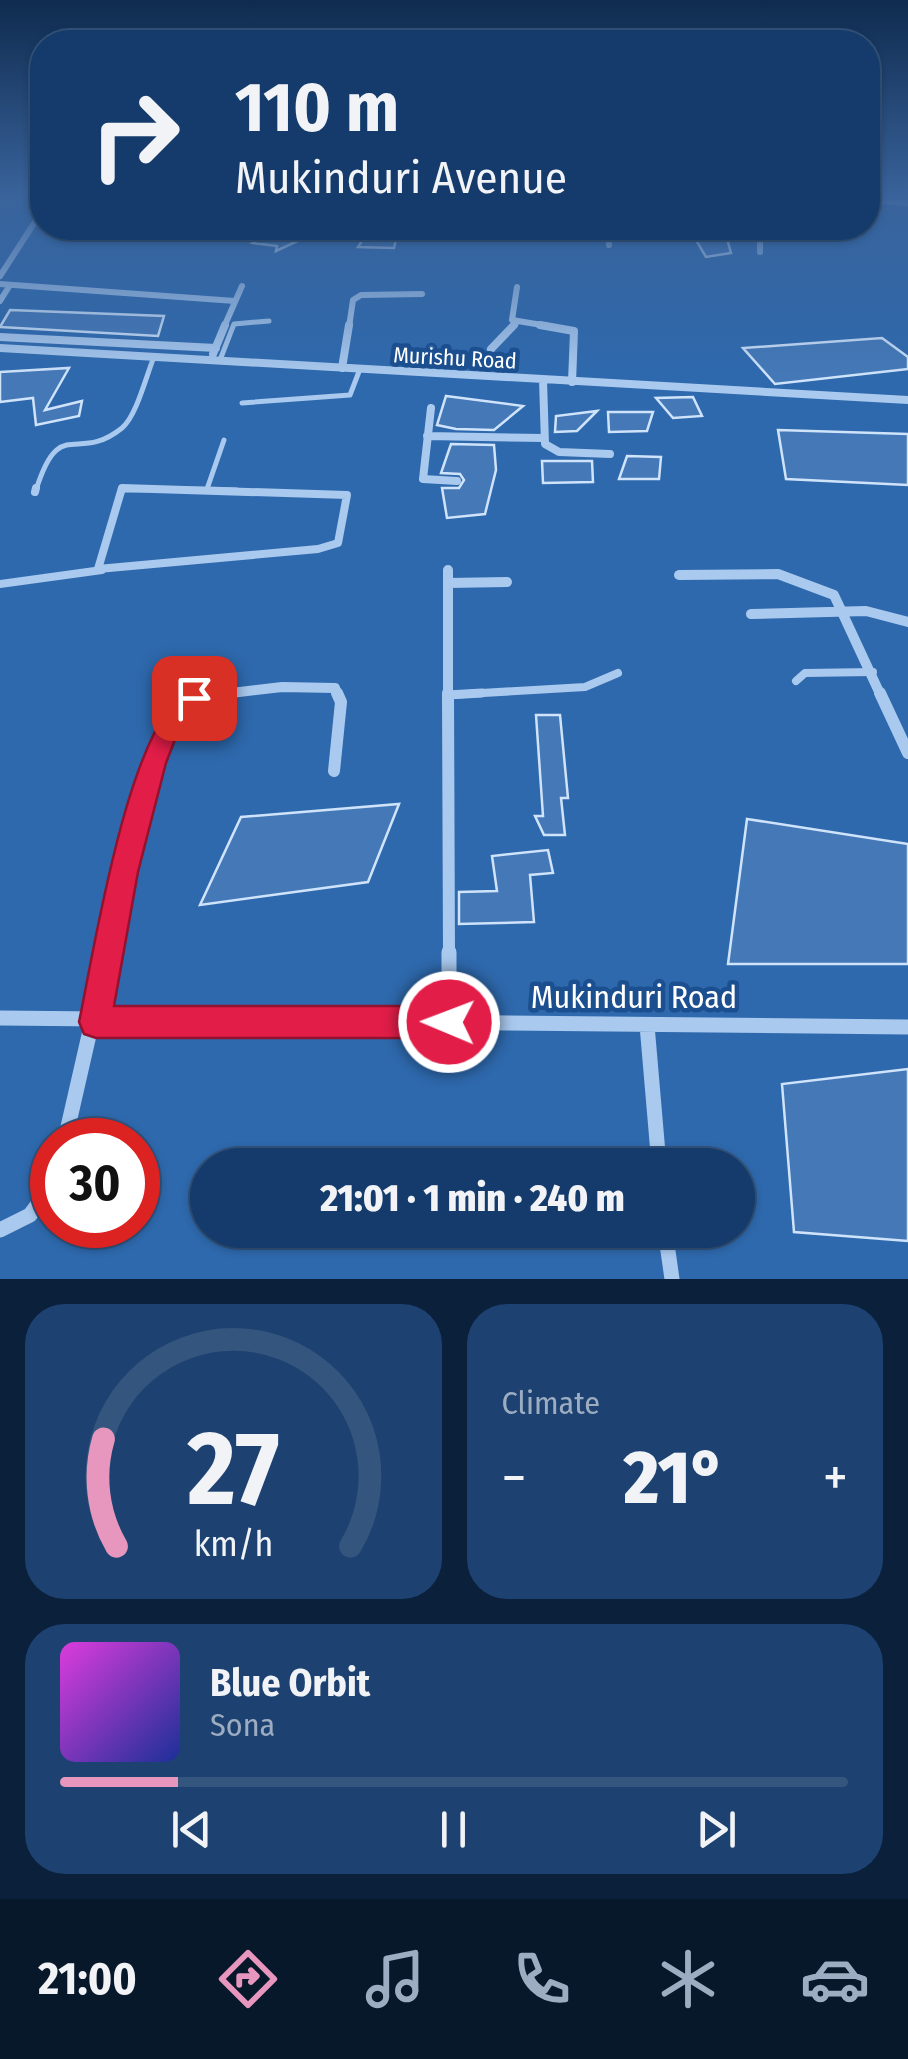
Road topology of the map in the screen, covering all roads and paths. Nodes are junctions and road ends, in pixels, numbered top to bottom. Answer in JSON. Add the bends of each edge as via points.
{"nodes":[{"id":1,"x":0,"y":284,"type":"edge"},
{"id":2,"x":10,"y":286,"type":"junction"},
{"id":3,"x":242,"y":286,"type":"dead end"},
{"id":4,"x":516,"y":287,"type":"dead end"},
{"id":5,"x":422,"y":294,"type":"dead end"},
{"id":6,"x":0,"y":300,"type":"edge"},
{"id":7,"x":234,"y":301,"type":"junction"},
{"id":8,"x":269,"y":321,"type":"dead end"},
{"id":9,"x":518,"y":322,"type":"junction"},
{"id":10,"x":0,"y":336,"type":"edge"},
{"id":11,"x":0,"y":348,"type":"edge"},
{"id":12,"x":216,"y":348,"type":"junction"},
{"id":13,"x":491,"y":348,"type":"dead end"},
{"id":14,"x":154,"y":357,"type":"junction"},
{"id":15,"x":216,"y":360,"type":"junction"},
{"id":16,"x":342,"y":368,"type":"junction"},
{"id":17,"x":360,"y":369,"type":"junction"},
{"id":18,"x":543,"y":380,"type":"junction"},
{"id":19,"x":572,"y":382,"type":"junction"},
{"id":20,"x":908,"y":400,"type":"edge"},
{"id":21,"x":242,"y":402,"type":"dead end"},
{"id":22,"x":431,"y":408,"type":"dead end"},
{"id":23,"x":428,"y":436,"type":"junction"},
{"id":24,"x":543,"y":438,"type":"junction"},
{"id":25,"x":224,"y":440,"type":"dead end"},
{"id":26,"x":610,"y":454,"type":"dead end"},
{"id":27,"x":457,"y":481,"type":"dead end"},
{"id":28,"x":206,"y":489,"type":"junction"},
{"id":29,"x":35,"y":492,"type":"dead end"},
{"id":30,"x":102,"y":570,"type":"junction"},
{"id":31,"x":679,"y":575,"type":"dead end"},
{"id":32,"x":506,"y":582,"type":"dead end"},
{"id":33,"x":0,"y":584,"type":"edge"},
{"id":34,"x":844,"y":612,"type":"junction"},
{"id":35,"x":751,"y":614,"type":"dead end"},
{"id":36,"x":908,"y":622,"type":"edge"},
{"id":37,"x":872,"y":672,"type":"junction"},
{"id":38,"x":618,"y":673,"type":"dead end"},
{"id":39,"x":796,"y":681,"type":"dead end"},
{"id":40,"x":448,"y":694,"type":"junction"},
{"id":41,"x":908,"y":752,"type":"edge"},
{"id":42,"x":334,"y":771,"type":"dead end"},
{"id":43,"x":0,"y":1018,"type":"edge"},
{"id":44,"x":96,"y":1022,"type":"junction"},
{"id":45,"x":449,"y":1022,"type":"junction"},
{"id":46,"x":647,"y":1025,"type":"junction"},
{"id":47,"x":908,"y":1028,"type":"edge"},
{"id":48,"x":72,"y":1118,"type":"edge"},
{"id":49,"x":658,"y":1148,"type":"edge"},
{"id":50,"x":30,"y":1215,"type":"edge"},
{"id":51,"x":0,"y":1230,"type":"edge"},
{"id":52,"x":668,"y":1248,"type":"edge"},
{"id":53,"x":672,"y":1279,"type":"edge"}],
"edges":[{"from":1,"to":2,"type":"street"},
{"from":2,"to":6,"type":"street"},
{"from":2,"to":7,"type":"street"},
{"from":3,"to":7,"type":"street"},
{"from":4,"to":9,"type":"street","via":[[512,318]]},
{"from":5,"to":16,"type":"street","via":[[352,300]]},
{"from":7,"to":12,"type":"street"},
{"from":8,"to":15,"type":"lane","via":[[233,325]]},
{"from":9,"to":13,"type":"street"},
{"from":9,"to":19,"type":"street","via":[[572,328]]},
{"from":10,"to":12,"type":"street"},
{"from":11,"to":14,"type":"street","name":"Murishu Road"},
{"from":12,"to":15,"type":"street"},
{"from":14,"to":15,"type":"street","name":"Murishu Road"},
{"from":14,"to":29,"type":"lane","via":[[125,426],[100,440],[55,448]]},
{"from":15,"to":16,"type":"street","name":"Murishu Road"},
{"from":16,"to":17,"type":"street","name":"Murishu Road"},
{"from":17,"to":18,"type":"street","name":"Murishu Road"},
{"from":17,"to":21,"type":"lane","via":[[350,395]]},
{"from":18,"to":19,"type":"street","name":"Murishu Road"},
{"from":18,"to":24,"type":"street"},
{"from":19,"to":20,"type":"street","name":"Murishu Road"},
{"from":22,"to":23,"type":"street"},
{"from":23,"to":24,"type":"street"},
{"from":23,"to":27,"type":"street","via":[[422,479]]},
{"from":24,"to":26,"type":"street","via":[[560,452]]},
{"from":25,"to":28,"type":"lane"},
{"from":28,"to":30,"type":"lane","via":[[125,486],[101,552]]},
{"from":28,"to":30,"type":"lane","via":[[349,496],[332,546]]},
{"from":30,"to":33,"type":"lane"},
{"from":31,"to":34,"type":"street","via":[[778,574],[834,595]]},
{"from":32,"to":40,"type":"street","via":[[448,576]]},
{"from":34,"to":35,"type":"street"},
{"from":34,"to":36,"type":"street","via":[[879,612]]},
{"from":34,"to":37,"type":"street"},
{"from":37,"to":39,"type":"lane","via":[[800,674]]},
{"from":37,"to":41,"type":"street"},
{"from":38,"to":40,"type":"lane","via":[[585,687]]},
{"from":40,"to":45,"type":"street"},
{"from":42,"to":44,"type":"street","via":[[340,702],[335,688],[217,692],[184,704],[153,763]]},
{"from":43,"to":44,"type":"street","name":"Mukinduri Road"},
{"from":44,"to":45,"type":"street","name":"Mukinduri Road"},
{"from":44,"to":48,"type":"street"},
{"from":45,"to":46,"type":"street","name":"Mukinduri Road"},
{"from":46,"to":47,"type":"street","name":"Mukinduri Road"},
{"from":46,"to":49,"type":"street"},
{"from":50,"to":51,"type":"street"},
{"from":52,"to":53,"type":"street"}]}
